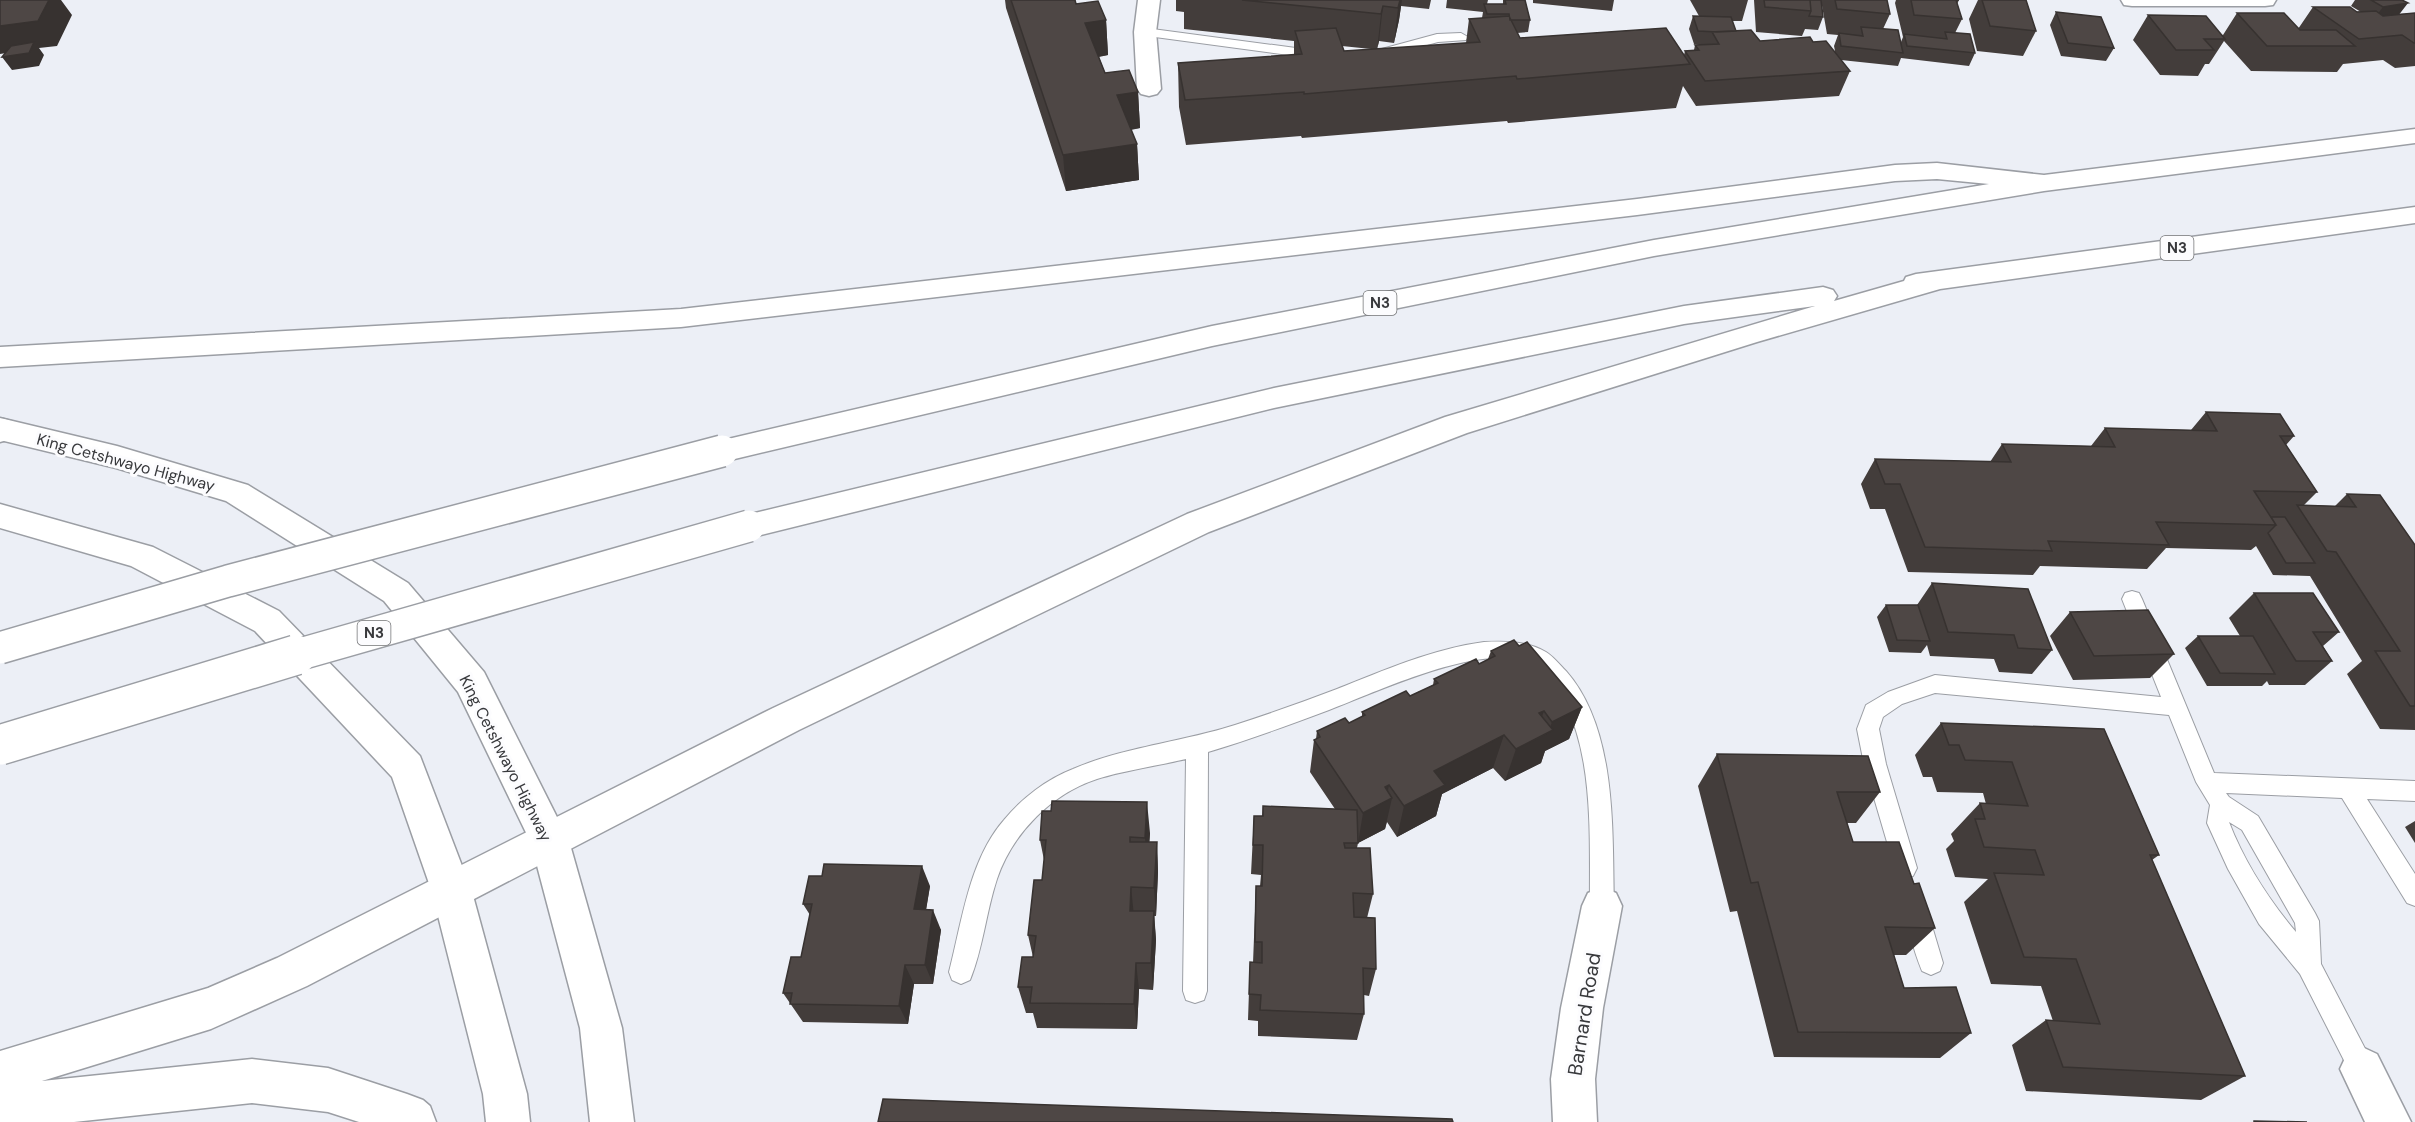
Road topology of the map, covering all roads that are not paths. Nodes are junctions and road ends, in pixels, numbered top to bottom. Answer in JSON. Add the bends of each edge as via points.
{"nodes":[{"id":1,"x":1149,"y":0,"type":"edge"},
{"id":2,"x":2132,"y":0,"type":"edge"},
{"id":3,"x":2265,"y":0,"type":"edge"},
{"id":4,"x":1145,"y":32,"type":"junction"},
{"id":5,"x":1461,"y":37,"type":"dead end"},
{"id":6,"x":1328,"y":56,"type":"edge"},
{"id":7,"x":1369,"y":57,"type":"edge"},
{"id":8,"x":1149,"y":88,"type":"dead end"},
{"id":9,"x":2415,"y":136,"type":"edge"},
{"id":10,"x":2044,"y":183,"type":"junction"},
{"id":11,"x":2415,"y":215,"type":"edge"},
{"id":12,"x":1938,"y":280,"type":"junction"},
{"id":13,"x":0,"y":357,"type":"edge"},
{"id":14,"x":1,"y":430,"type":"edge"},
{"id":15,"x":0,"y":516,"type":"edge"},
{"id":16,"x":2132,"y":599,"type":"dead end"},
{"id":17,"x":0,"y":648,"type":"edge"},
{"id":18,"x":2176,"y":707,"type":"junction"},
{"id":19,"x":0,"y":745,"type":"edge"},
{"id":20,"x":1197,"y":746,"type":"junction"},
{"id":21,"x":2207,"y":782,"type":"junction"},
{"id":22,"x":2348,"y":789,"type":"junction"},
{"id":23,"x":2415,"y":791,"type":"edge"},
{"id":24,"x":2221,"y":804,"type":"junction"},
{"id":25,"x":550,"y":841,"type":"junction"},
{"id":26,"x":452,"y":892,"type":"junction"},
{"id":27,"x":2415,"y":895,"type":"edge"},
{"id":28,"x":1602,"y":906,"type":"joint"},
{"id":29,"x":1932,"y":963,"type":"edge"},
{"id":30,"x":2309,"y":966,"type":"junction"},
{"id":31,"x":962,"y":972,"type":"dead end"},
{"id":32,"x":1195,"y":991,"type":"dead end"},
{"id":33,"x":2362,"y":1069,"type":"joint"},
{"id":34,"x":0,"y":1073,"type":"edge"},
{"id":35,"x":0,"y":1108,"type":"edge"},
{"id":36,"x":414,"y":1122,"type":"edge"},
{"id":37,"x":508,"y":1122,"type":"edge"},
{"id":38,"x":612,"y":1122,"type":"edge"},
{"id":39,"x":1575,"y":1122,"type":"edge"},
{"id":40,"x":2389,"y":1122,"type":"edge"}],
"edges":[{"from":1,"to":4,"type":"main road"},
{"from":2,"to":3,"type":"main road"},
{"from":4,"to":6,"type":"lane"},
{"from":4,"to":8,"type":"main road"},
{"from":5,"to":7,"type":"lane","via":[[1437,38]]},
{"from":9,"to":10,"type":"main road","number":"N3"},
{"from":10,"to":13,"type":"main road","via":[[1937,171],[1895,174],[681,318]]},
{"from":10,"to":17,"type":"main road","number":"N3","bridge":true,"via":[[1654,248],[1224,334],[722,451],[228,581]]},
{"from":11,"to":12,"type":"main road","number":"N3"},
{"from":12,"to":19,"type":"main road","number":"N3","bridge":true,"via":[[1684,315],[1274,398],[749,526]]},
{"from":12,"to":25,"type":"main road","via":[[1456,425],[1198,523],[786,719]]},
{"from":14,"to":25,"type":"main road","name":"King Cetshwayo Highway","via":[[117,457],[237,493],[396,592],[471,682]]},
{"from":15,"to":26,"type":"main road","via":[[141,556],[267,621],[407,768]]},
{"from":16,"to":18,"type":"lane"},
{"from":18,"to":21,"type":"lane"},
{"from":18,"to":29,"type":"lane","via":[[1935,684],[1895,698],[1874,711],[1868,729],[1875,764]]},
{"from":20,"to":28,"type":"lane","via":[[1415,666],[1465,654],[1511,649],[1544,661],[1571,694],[1590,740],[1598,786]]},
{"from":20,"to":31,"type":"lane","via":[[1099,769],[1063,784],[1011,828],[992,860]]},
{"from":20,"to":32,"type":"lane"},
{"from":21,"to":22,"type":"lane"},
{"from":21,"to":24,"type":"lane"},
{"from":22,"to":23,"type":"lane"},
{"from":22,"to":27,"type":"lane"},
{"from":24,"to":30,"type":"lane","via":[[2218,823],[2236,861],[2267,916]]},
{"from":24,"to":30,"type":"lane","via":[[2250,823],[2307,921]]},
{"from":25,"to":26,"type":"main road"},
{"from":25,"to":38,"type":"main road","name":"King Cetshwayo Highway","via":[[601,1028]]},
{"from":26,"to":34,"type":"main road","via":[[211,1008]]},
{"from":26,"to":37,"type":"main road","via":[[505,1094]]},
{"from":28,"to":39,"type":"main road","name":"Barnard Road","via":[[1580,1018],[1573,1080]]},
{"from":30,"to":33,"type":"lane"},
{"from":33,"to":40,"type":"main road"},
{"from":35,"to":36,"type":"main road","via":[[252,1081],[328,1090],[407,1116]]}]}
